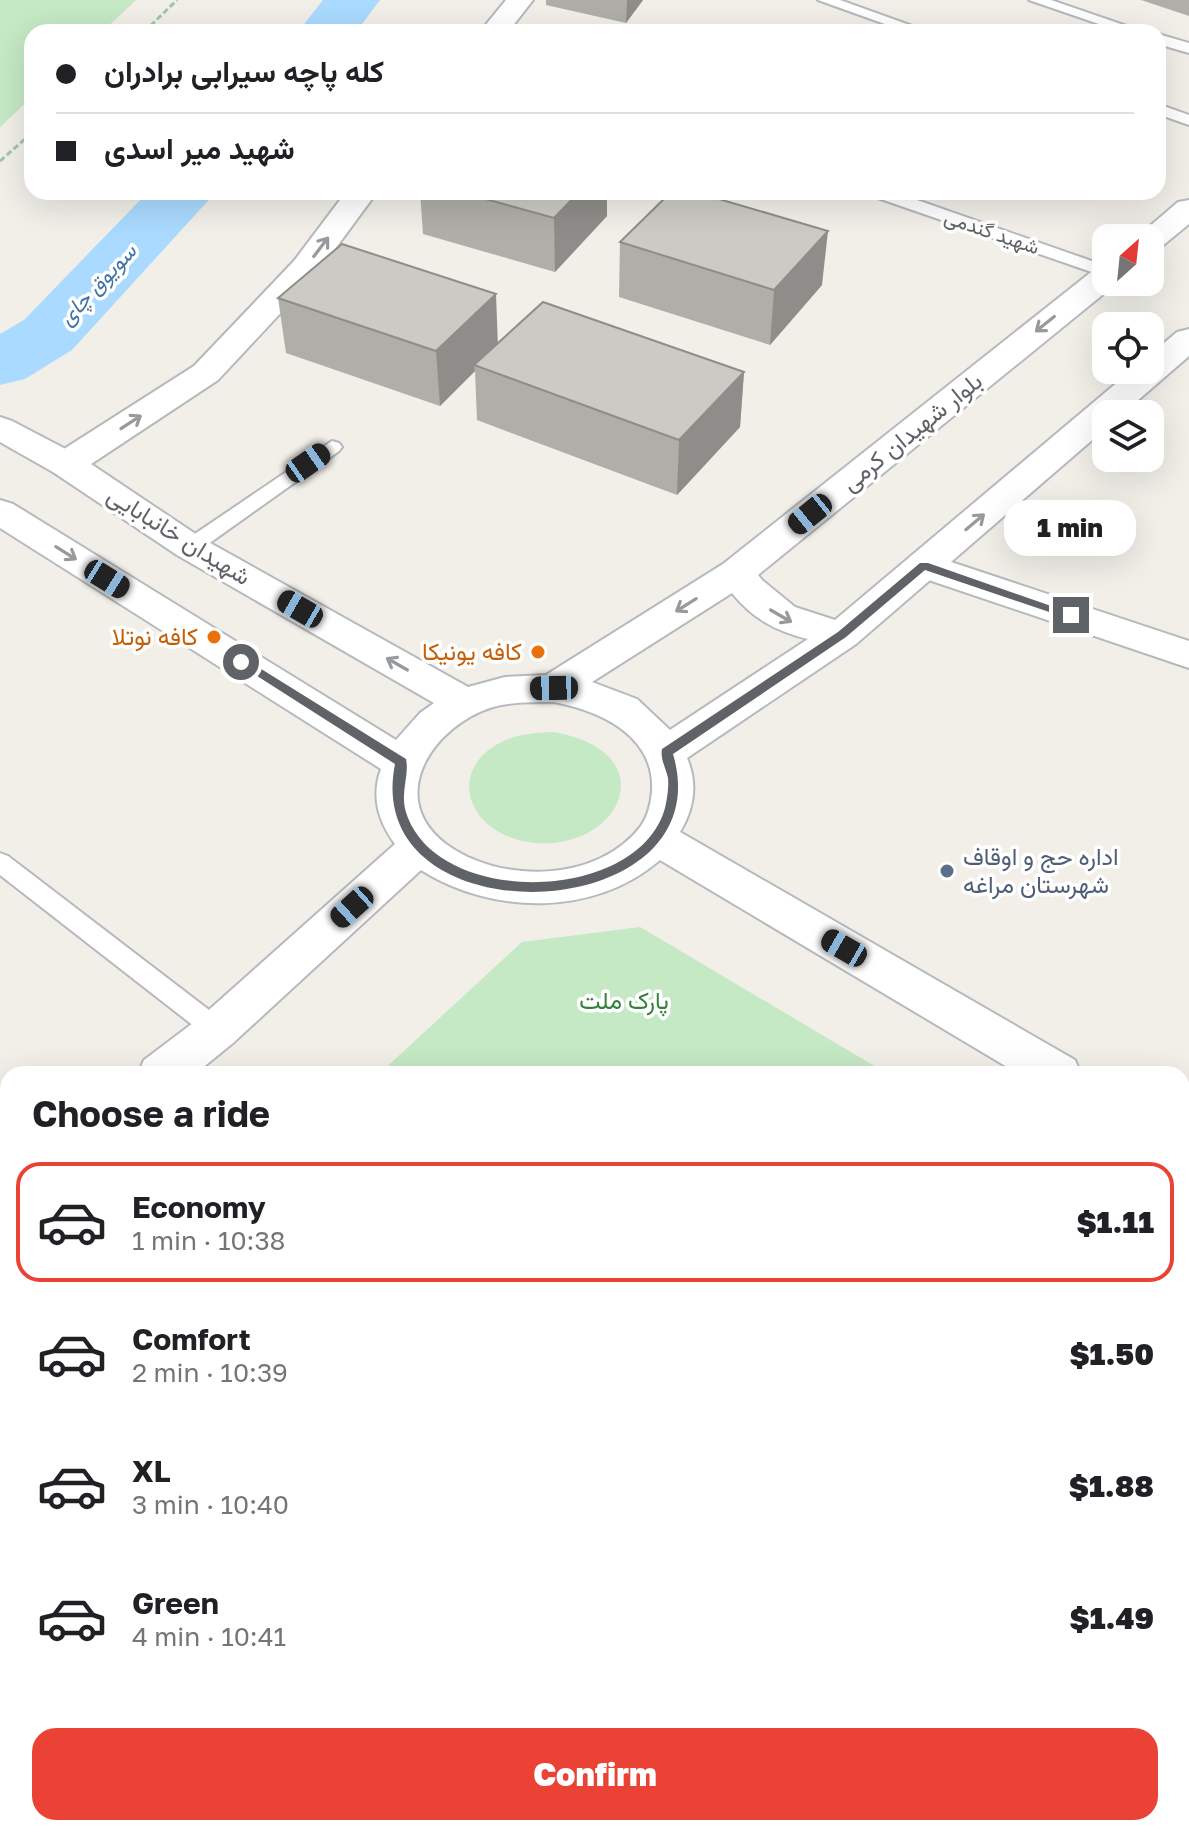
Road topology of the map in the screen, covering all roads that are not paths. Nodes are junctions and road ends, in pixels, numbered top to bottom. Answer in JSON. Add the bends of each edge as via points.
{"nodes":[{"id":1,"x":520,"y":0,"type":"edge"},
{"id":2,"x":825,"y":0,"type":"edge"},
{"id":3,"x":1036,"y":0,"type":"edge"},
{"id":4,"x":500,"y":24,"type":"edge"},
{"id":5,"x":898,"y":24,"type":"edge"},
{"id":6,"x":1112,"y":24,"type":"edge"},
{"id":7,"x":1166,"y":41,"type":"edge"},
{"id":8,"x":1189,"y":48,"type":"edge"},
{"id":9,"x":1166,"y":112,"type":"edge"},
{"id":10,"x":1189,"y":120,"type":"edge"},
{"id":11,"x":356,"y":200,"type":"edge"},
{"id":12,"x":900,"y":200,"type":"edge"},
{"id":13,"x":1189,"y":209,"type":"edge"},
{"id":14,"x":1164,"y":229,"type":"edge"},
{"id":15,"x":1092,"y":269,"type":"edge"},
{"id":16,"x":1092,"y":285,"type":"edge"},
{"id":17,"x":1189,"y":339,"type":"edge"},
{"id":18,"x":9,"y":433,"type":"edge"},
{"id":19,"x":332,"y":447,"type":"dead end"},
{"id":20,"x":66,"y":464,"type":"junction"},
{"id":21,"x":0,"y":512,"type":"edge"},
{"id":22,"x":190,"y":547,"type":"junction"},
{"id":23,"x":924,"y":565,"type":"junction"},
{"id":24,"x":736,"y":573,"type":"junction"},
{"id":25,"x":842,"y":635,"type":"junction"},
{"id":26,"x":1189,"y":655,"type":"edge"},
{"id":27,"x":554,"y":688,"type":"junction"},
{"id":28,"x":465,"y":703,"type":"junction"},
{"id":29,"x":666,"y":752,"type":"junction"},
{"id":30,"x":401,"y":762,"type":"junction"},
{"id":31,"x":656,"y":838,"type":"junction"},
{"id":32,"x":420,"y":846,"type":"junction"},
{"id":33,"x":0,"y":862,"type":"edge"},
{"id":34,"x":217,"y":1030,"type":"junction"},
{"id":35,"x":171,"y":1066,"type":"edge"},
{"id":36,"x":1044,"y":1066,"type":"edge"}],
"edges":[{"from":1,"to":4,"type":"main road"},
{"from":2,"to":5,"type":"lane"},
{"from":3,"to":6,"type":"lane"},
{"from":7,"to":8,"type":"lane"},
{"from":9,"to":10,"type":"lane"},
{"from":20,"to":11,"type":"main road","one_way":true,"via":[[206,373],[305,268]]},
{"from":12,"to":15,"type":"lane","name":"شهید گندمی"},
{"from":13,"to":14,"type":"main road"},
{"from":16,"to":24,"type":"main road","name":"بلوار شهیدان کرمی","one_way":true},
{"from":23,"to":17,"type":"main road","one_way":true},
{"from":18,"to":20,"type":"main road","name":"شهیدان خانبابایی"},
{"from":19,"to":22,"type":"lane"},
{"from":20,"to":22,"type":"main road","name":"شهیدان خانبابایی"},
{"from":21,"to":30,"type":"main road","one_way":true},
{"from":28,"to":22,"type":"main road","name":"شهیدان خانبابایی","one_way":true},
{"from":23,"to":25,"type":"main road"},
{"from":23,"to":26,"type":"main road"},
{"from":24,"to":25,"type":"main road","one_way":true,"via":[[758,603],[794,624]]},
{"from":24,"to":27,"type":"main road","name":"بلوار شهیدان کرمی","one_way":true},
{"from":25,"to":29,"type":"main road"},
{"from":27,"to":28,"type":"main road","via":[[515,689]]},
{"from":27,"to":29,"type":"main road","via":[[622,708],[648,728]]},
{"from":28,"to":30,"type":"main road","via":[[418,736]]},
{"from":29,"to":31,"type":"main road","via":[[674,779],[671,809]]},
{"from":30,"to":32,"type":"main road","via":[[396,790],[402,819]]},
{"from":31,"to":32,"type":"main road","via":[[626,863],[586,881],[540,889],[494,885],[452,870]]},
{"from":31,"to":36,"type":"main road"},
{"from":32,"to":34,"type":"main road"},
{"from":33,"to":34,"type":"lane"},
{"from":34,"to":35,"type":"main road"}]}
